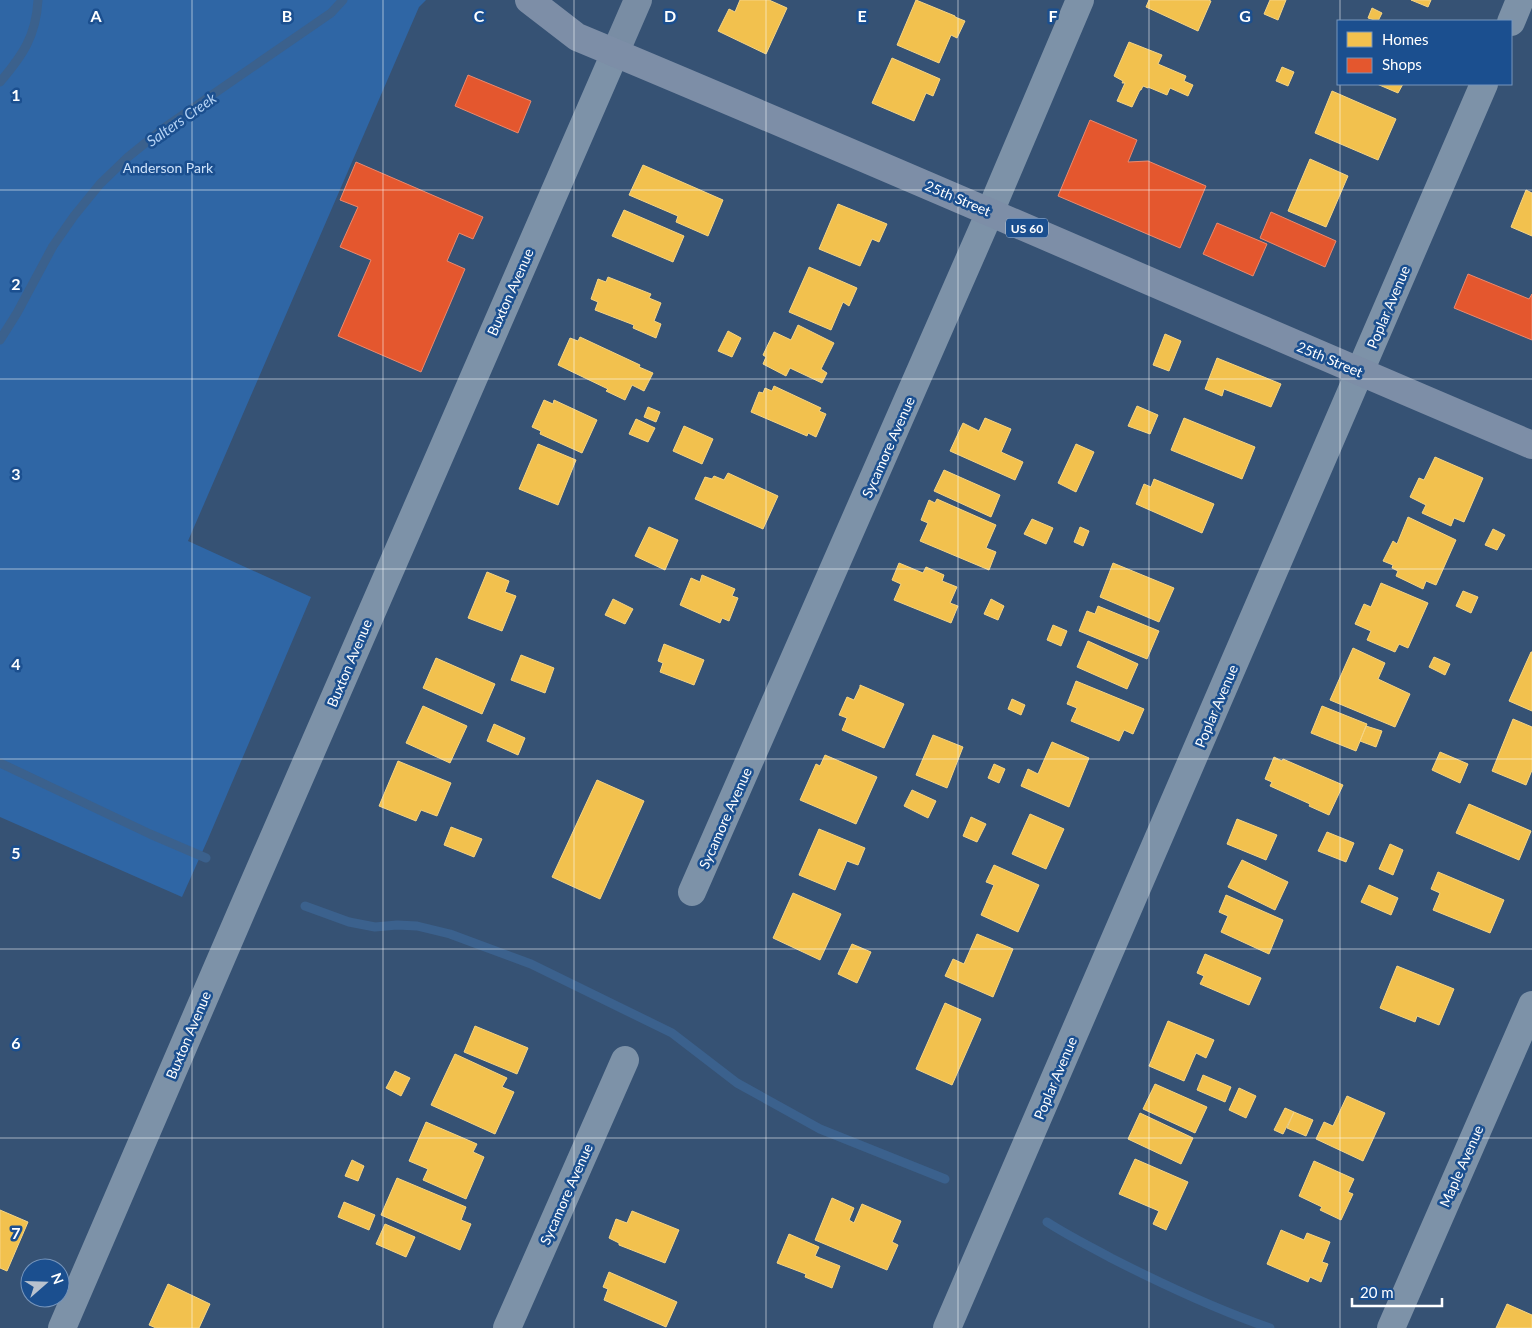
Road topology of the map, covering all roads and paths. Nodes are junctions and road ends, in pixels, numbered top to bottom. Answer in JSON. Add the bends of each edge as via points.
{"nodes":[{"id":1,"x":529,"y":0,"type":"edge"},
{"id":2,"x":638,"y":0,"type":"edge"},
{"id":3,"x":1080,"y":0,"type":"edge"},
{"id":4,"x":1520,"y":0,"type":"edge"},
{"id":5,"x":1512,"y":20,"type":"edge"},
{"id":6,"x":614,"y":53,"type":"junction"},
{"id":7,"x":1484,"y":85,"type":"edge"},
{"id":8,"x":990,"y":212,"type":"junction"},
{"id":9,"x":1360,"y":372,"type":"junction"},
{"id":10,"x":1532,"y":444,"type":"edge"},
{"id":11,"x":692,"y":892,"type":"dead end"},
{"id":12,"x":1532,"y":1005,"type":"edge"},
{"id":13,"x":625,"y":1060,"type":"dead end"},
{"id":14,"x":62,"y":1328,"type":"edge"},
{"id":15,"x":506,"y":1328,"type":"edge"},
{"id":16,"x":947,"y":1328,"type":"edge"},
{"id":17,"x":1391,"y":1328,"type":"edge"}],
"edges":[{"from":1,"to":6,"type":"main road","name":"25th Street","number":"US 60","via":[[577,37]]},
{"from":2,"to":6,"type":"main road","name":"Buxton Avenue"},
{"from":3,"to":8,"type":"street","name":"Sycamore Avenue"},
{"from":4,"to":5,"type":"street"},
{"from":6,"to":8,"type":"main road","name":"25th Street","number":"US 60"},
{"from":6,"to":14,"type":"street","name":"Buxton Avenue"},
{"from":7,"to":9,"type":"street","name":"Poplar Avenue"},
{"from":8,"to":9,"type":"main road","name":"25th Street","number":"US 60"},
{"from":8,"to":11,"type":"street","name":"Sycamore Avenue"},
{"from":9,"to":10,"type":"main road","name":"25th Street","number":"US 60"},
{"from":9,"to":16,"type":"street","name":"Poplar Avenue"},
{"from":12,"to":17,"type":"street","name":"Maple Avenue"},
{"from":13,"to":15,"type":"street","name":"Sycamore Avenue"}]}
